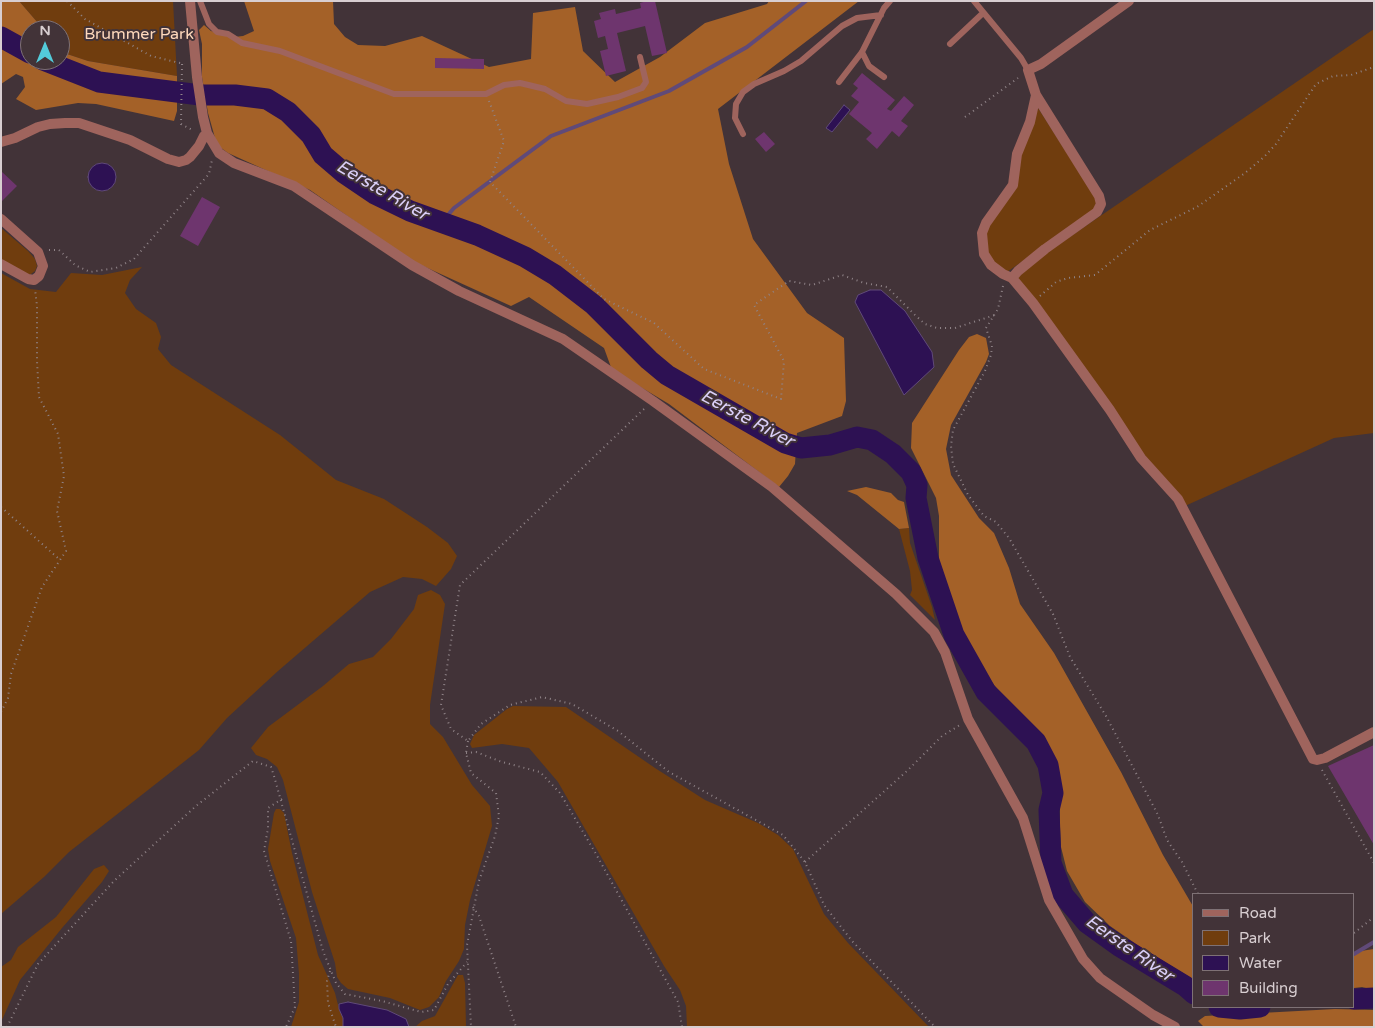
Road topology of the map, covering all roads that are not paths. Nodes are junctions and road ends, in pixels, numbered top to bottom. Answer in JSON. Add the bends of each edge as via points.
{"nodes":[{"id":1,"x":190,"y":1,"type":"edge"},
{"id":2,"x":200,"y":1,"type":"edge"},
{"id":3,"x":890,"y":1,"type":"edge"},
{"id":4,"x":974,"y":1,"type":"edge"},
{"id":5,"x":1129,"y":1,"type":"edge"},
{"id":6,"x":983,"y":14,"type":"junction"},
{"id":7,"x":881,"y":15,"type":"junction"},
{"id":8,"x":950,"y":44,"type":"dead end"},
{"id":9,"x":862,"y":52,"type":"junction"},
{"id":10,"x":640,"y":57,"type":"dead end"},
{"id":11,"x":1028,"y":70,"type":"junction"},
{"id":12,"x":884,"y":77,"type":"dead end"},
{"id":13,"x":839,"y":82,"type":"dead end"},
{"id":14,"x":1036,"y":96,"type":"junction"},
{"id":15,"x":742,"y":134,"type":"dead end"},
{"id":16,"x":205,"y":135,"type":"junction"},
{"id":17,"x":1,"y":142,"type":"edge"},
{"id":18,"x":1,"y":219,"type":"edge"},
{"id":19,"x":1,"y":264,"type":"edge"},
{"id":20,"x":1008,"y":276,"type":"junction"},
{"id":21,"x":1374,"y":732,"type":"edge"},
{"id":22,"x":1175,"y":1027,"type":"edge"}],
"edges":[{"from":1,"to":16,"type":"street"},
{"from":2,"to":10,"type":"lane","via":[[209,24],[217,32],[228,34],[242,43],[280,51],[394,94],[486,94],[504,85],[520,83],[587,104],[642,88],[646,82]]},
{"from":3,"to":7,"type":"lane"},
{"from":4,"to":6,"type":"lane"},
{"from":5,"to":11,"type":"street"},
{"from":6,"to":8,"type":"lane"},
{"from":6,"to":11,"type":"lane"},
{"from":7,"to":9,"type":"lane"},
{"from":7,"to":15,"type":"lane","via":[[857,18],[842,26],[802,61],[743,92],[736,104],[735,118]]},
{"from":9,"to":12,"type":"lane","via":[[870,66]]},
{"from":9,"to":13,"type":"lane"},
{"from":11,"to":14,"type":"street"},
{"from":14,"to":20,"type":"street","via":[[1017,154],[1013,185],[986,223],[982,234],[984,254],[991,264]]},
{"from":14,"to":20,"type":"street","via":[[1101,204],[1097,212]]},
{"from":16,"to":17,"type":"street","via":[[190,156],[179,162],[130,140],[65,122],[38,127]]},
{"from":16,"to":22,"type":"street","via":[[219,153],[234,163],[294,186],[420,269],[459,291],[563,339],[772,487],[896,594],[934,632],[946,652],[968,719],[1018,808],[1049,900],[1083,959],[1100,978]]},
{"from":18,"to":19,"type":"street","via":[[38,252],[43,266],[34,280],[22,277]]},
{"from":20,"to":21,"type":"street","via":[[1033,303],[1141,458],[1178,498],[1313,759],[1320,760]]}]}
